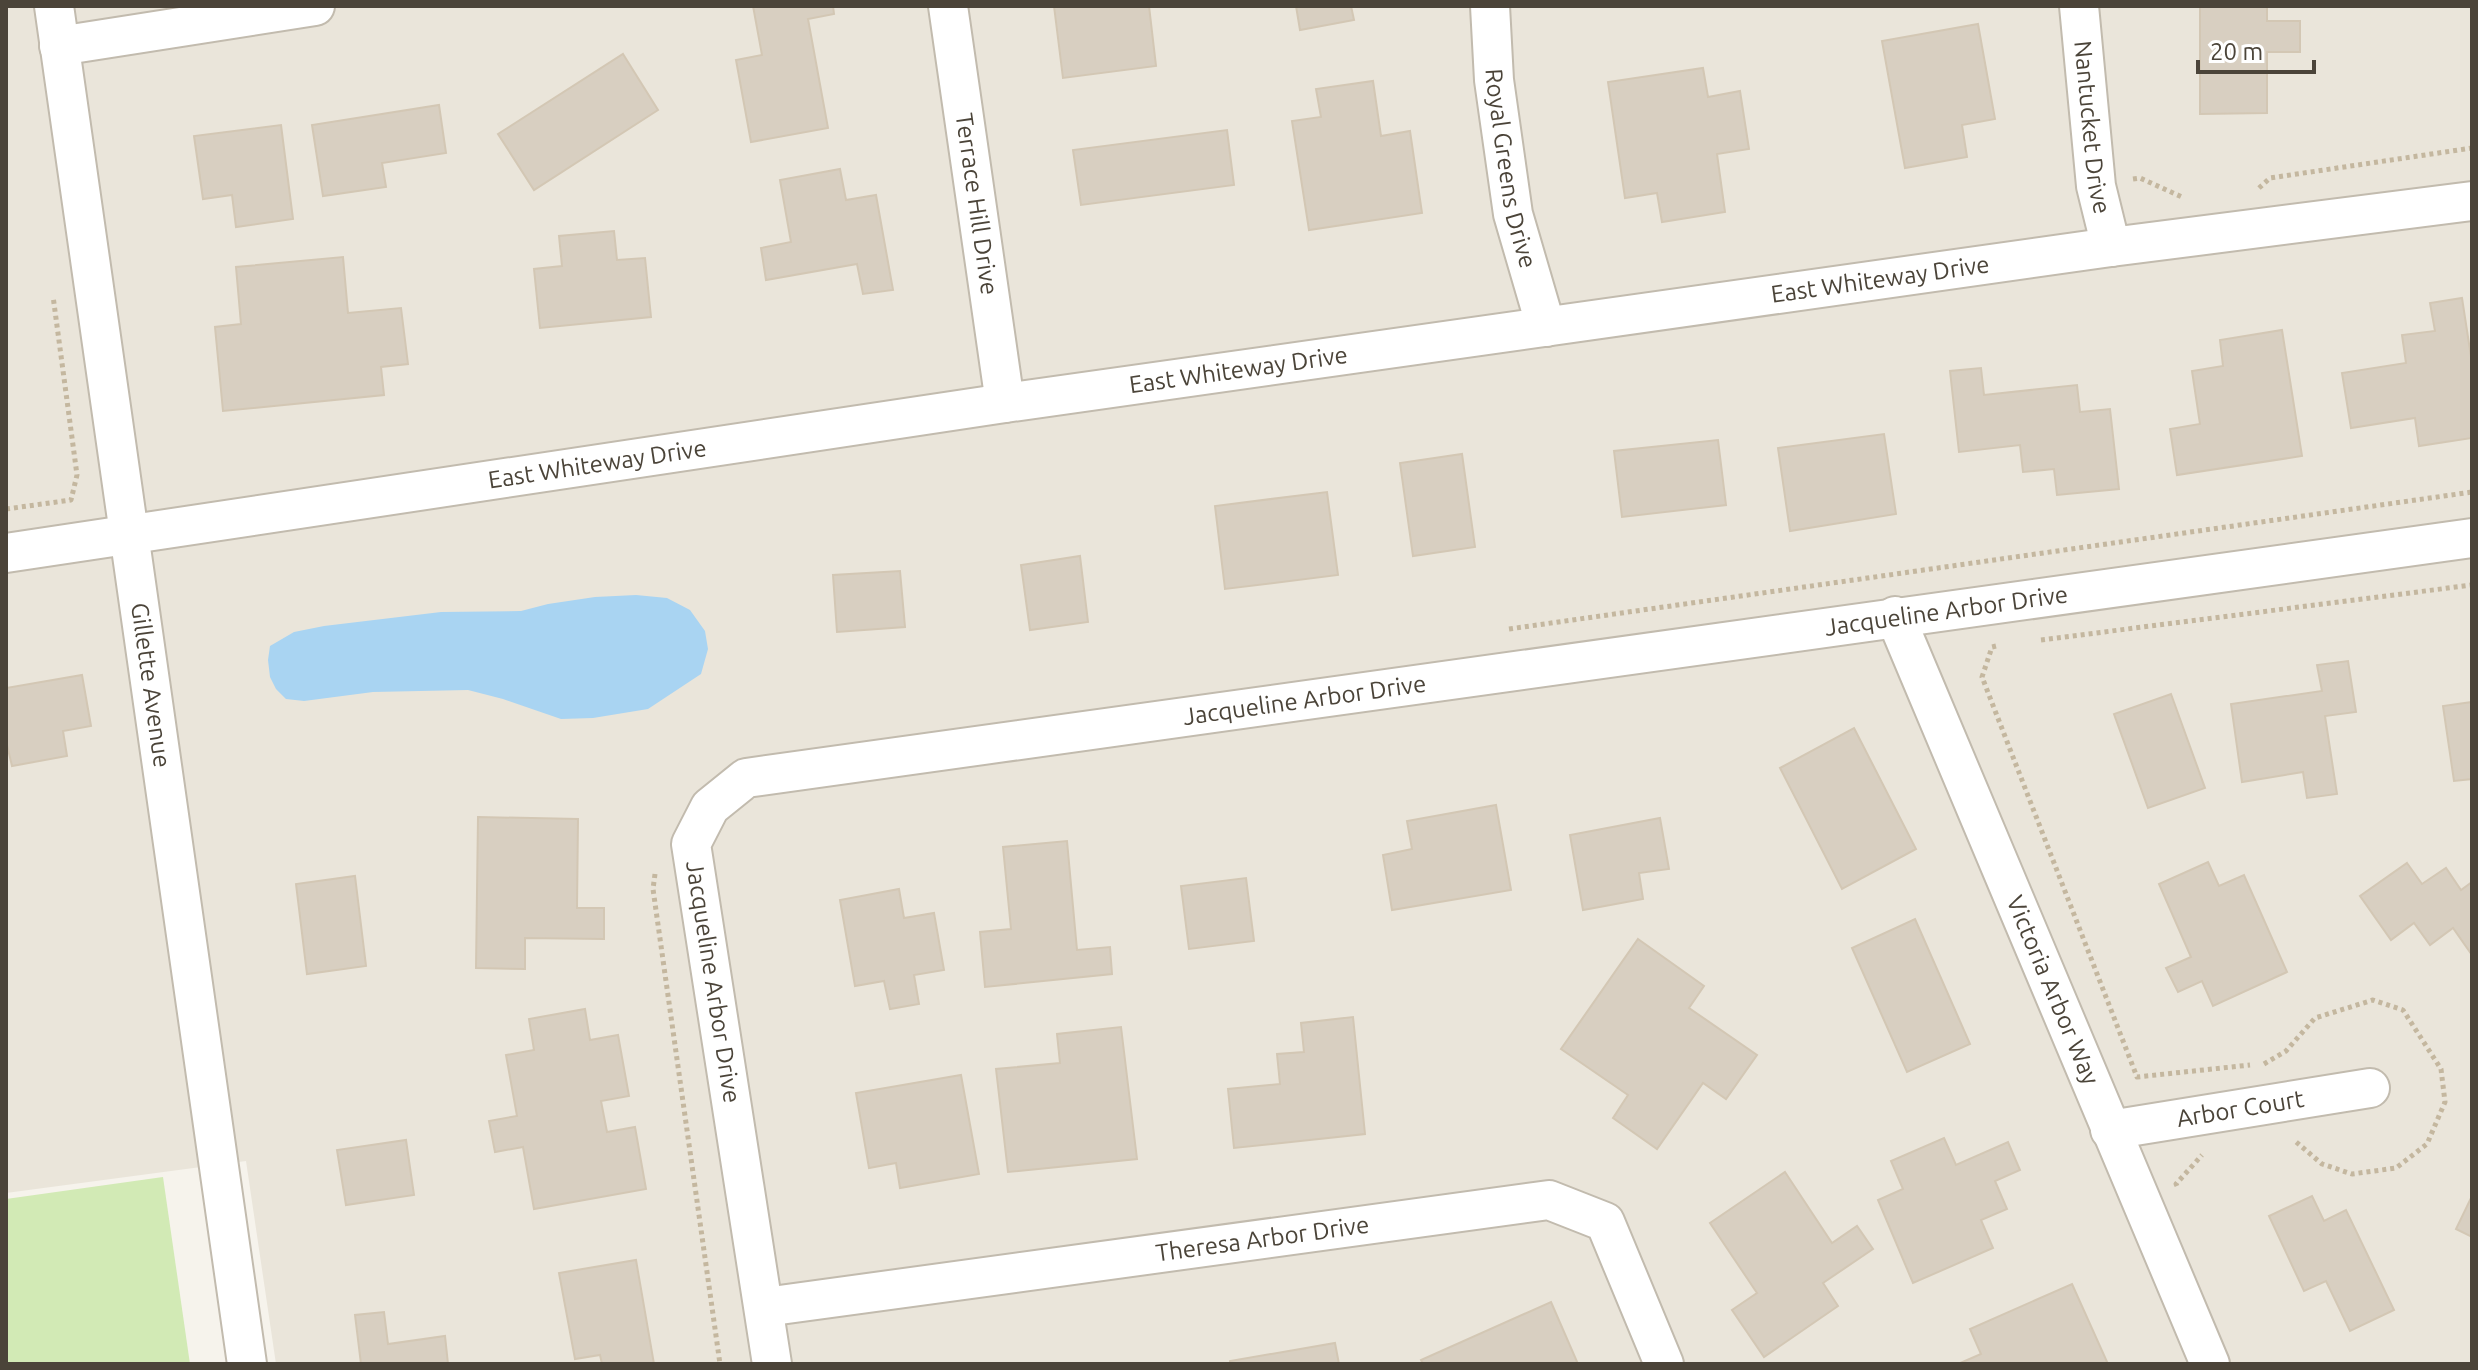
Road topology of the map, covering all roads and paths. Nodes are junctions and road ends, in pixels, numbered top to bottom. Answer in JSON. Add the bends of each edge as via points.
{"nodes":[{"id":1,"x":54,"y":6,"type":"edge"},
{"id":2,"x":315,"y":6,"type":"edge"},
{"id":3,"x":948,"y":6,"type":"edge"},
{"id":4,"x":1490,"y":6,"type":"edge"},
{"id":5,"x":2079,"y":6,"type":"edge"},
{"id":6,"x":59,"y":46,"type":"junction"},
{"id":7,"x":2472,"y":148,"type":"edge"},
{"id":8,"x":2096,"y":186,"type":"junction"},
{"id":9,"x":2247,"y":190,"type":"dead end"},
{"id":10,"x":2192,"y":196,"type":"dead end"},
{"id":11,"x":2472,"y":201,"type":"edge"},
{"id":12,"x":2111,"y":247,"type":"junction"},
{"id":13,"x":51,"y":287,"type":"dead end"},
{"id":14,"x":1546,"y":327,"type":"junction"},
{"id":15,"x":1005,"y":403,"type":"junction"},
{"id":16,"x":6,"y":509,"type":"edge"},
{"id":17,"x":128,"y":536,"type":"junction"},
{"id":18,"x":2472,"y":538,"type":"edge"},
{"id":19,"x":6,"y":553,"type":"edge"},
{"id":20,"x":2472,"y":585,"type":"edge"},
{"id":21,"x":1895,"y":616,"type":"junction"},
{"id":22,"x":2039,"y":641,"type":"dead end"},
{"id":23,"x":2008,"y":645,"type":"dead end"},
{"id":24,"x":2137,"y":1077,"type":"dead end"},
{"id":25,"x":2370,"y":1088,"type":"dead end"},
{"id":26,"x":2110,"y":1130,"type":"junction"},
{"id":27,"x":765,"y":1307,"type":"junction"},
{"id":28,"x":247,"y":1364,"type":"edge"},
{"id":29,"x":772,"y":1364,"type":"edge"},
{"id":30,"x":1664,"y":1364,"type":"edge"},
{"id":31,"x":2210,"y":1364,"type":"edge"}],
"edges":[{"from":1,"to":6,"type":"street","name":"Gillette Avenue"},
{"from":2,"to":6,"type":"street"},
{"from":3,"to":15,"type":"street","name":"Terrace Hill Drive"},
{"from":4,"to":14,"type":"street","name":"Royal Greens Drive","via":[[1494,80],[1513,214]]},
{"from":5,"to":8,"type":"street","name":"Nantucket Drive"},
{"from":6,"to":17,"type":"street","name":"Gillette Avenue"},
{"from":7,"to":9,"type":"path","via":[[2270,178],[2260,188]]},
{"from":8,"to":10,"type":"path","via":[[2140,178],[2178,198]]},
{"from":8,"to":12,"type":"street","name":"Nantucket Drive"},
{"from":11,"to":12,"type":"street","name":"East Whiteway Drive"},
{"from":12,"to":14,"type":"street","name":"East Whiteway Drive"},
{"from":13,"to":16,"type":"path","via":[[77,475],[71,500]]},
{"from":14,"to":15,"type":"street","name":"East Whiteway Drive"},
{"from":15,"to":17,"type":"street","name":"East Whiteway Drive"},
{"from":17,"to":19,"type":"street","name":"East Whiteway Drive"},
{"from":17,"to":28,"type":"street","name":"Gillette Avenue"},
{"from":18,"to":21,"type":"street","name":"Jacqueline Arbor Drive"},
{"from":20,"to":22,"type":"path"},
{"from":21,"to":26,"type":"street","name":"Victoria Arbor Way"},
{"from":21,"to":27,"type":"street","name":"Jacqueline Arbor Drive","via":[[746,778],[710,807],[691,844]]},
{"from":23,"to":24,"type":"path","via":[[1992,647],[1982,677]]},
{"from":25,"to":26,"type":"street","name":"Arbor Court"},
{"from":26,"to":31,"type":"street","name":"Victoria Arbor Way"},
{"from":27,"to":29,"type":"street","name":"Jacqueline Arbor Drive"},
{"from":27,"to":30,"type":"street","name":"Theresa Arbor Drive","via":[[1549,1200],[1605,1222]]}]}
